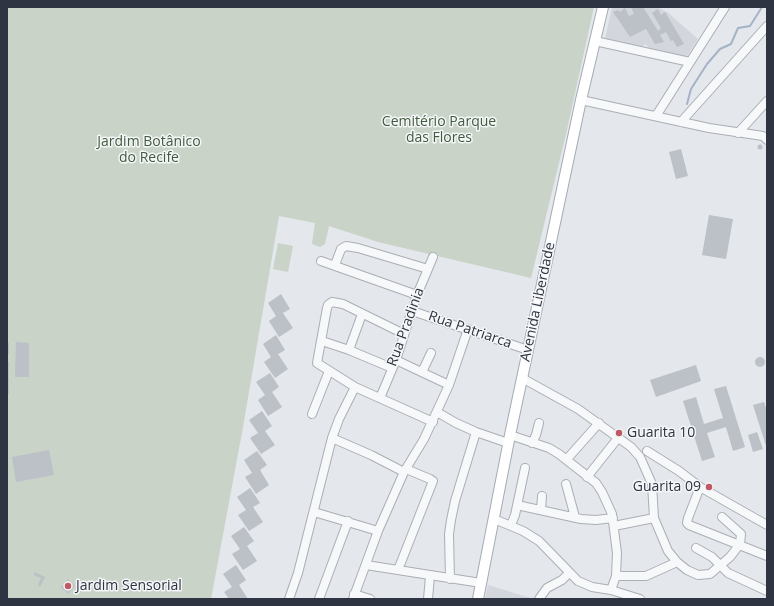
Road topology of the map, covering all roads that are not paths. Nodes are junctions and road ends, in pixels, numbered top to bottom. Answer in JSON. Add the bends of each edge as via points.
{"nodes":[{"id":1,"x":603,"y":7,"type":"edge"},
{"id":2,"x":725,"y":7,"type":"edge"},
{"id":3,"x":767,"y":26,"type":"edge"},
{"id":4,"x":595,"y":41,"type":"junction"},
{"id":5,"x":690,"y":62,"type":"junction"},
{"id":6,"x":581,"y":100,"type":"junction"},
{"id":7,"x":767,"y":101,"type":"edge"},
{"id":8,"x":656,"y":116,"type":"junction"},
{"id":9,"x":681,"y":122,"type":"junction"},
{"id":10,"x":738,"y":133,"type":"junction"},
{"id":11,"x":766,"y":136,"type":"edge"},
{"id":12,"x":433,"y":257,"type":"dead end"},
{"id":13,"x":321,"y":261,"type":"dead end"},
{"id":14,"x":335,"y":265,"type":"junction"},
{"id":15,"x":428,"y":269,"type":"junction"},
{"id":16,"x":417,"y":295,"type":"junction"},
{"id":17,"x":412,"y":311,"type":"junction"},
{"id":18,"x":362,"y":314,"type":"junction"},
{"id":19,"x":468,"y":329,"type":"junction"},
{"id":20,"x":404,"y":334,"type":"junction"},
{"id":21,"x":322,"y":341,"type":"junction"},
{"id":22,"x":349,"y":350,"type":"junction"},
{"id":23,"x":528,"y":350,"type":"junction"},
{"id":24,"x":431,"y":353,"type":"dead end"},
{"id":25,"x":396,"y":360,"type":"junction"},
{"id":26,"x":392,"y":368,"type":"junction"},
{"id":27,"x":329,"y":371,"type":"junction"},
{"id":28,"x":422,"y":372,"type":"junction"},
{"id":29,"x":522,"y":378,"type":"junction"},
{"id":30,"x":449,"y":385,"type":"junction"},
{"id":31,"x":355,"y":387,"type":"junction"},
{"id":32,"x":380,"y":398,"type":"junction"},
{"id":33,"x":437,"y":412,"type":"junction"},
{"id":34,"x":312,"y":414,"type":"dead end"},
{"id":35,"x":433,"y":422,"type":"junction"},
{"id":36,"x":539,"y":423,"type":"dead end"},
{"id":37,"x":599,"y":423,"type":"junction"},
{"id":38,"x":476,"y":432,"type":"junction"},
{"id":39,"x":332,"y":438,"type":"junction"},
{"id":40,"x":618,"y":438,"type":"junction"},
{"id":41,"x":509,"y":439,"type":"junction"},
{"id":42,"x":532,"y":443,"type":"junction"},
{"id":43,"x":647,"y":451,"type":"dead end"},
{"id":44,"x":567,"y":459,"type":"junction"},
{"id":45,"x":525,"y":468,"type":"dead end"},
{"id":46,"x":406,"y":471,"type":"junction"},
{"id":47,"x":587,"y":477,"type":"junction"},
{"id":48,"x":566,"y":484,"type":"dead end"},
{"id":49,"x":700,"y":487,"type":"junction"},
{"id":50,"x":542,"y":496,"type":"dead end"},
{"id":51,"x":517,"y":505,"type":"junction"},
{"id":52,"x":541,"y":510,"type":"junction"},
{"id":53,"x":314,"y":512,"type":"junction"},
{"id":54,"x":575,"y":517,"type":"junction"},
{"id":55,"x":722,"y":517,"type":"dead end"},
{"id":56,"x":654,"y":518,"type":"junction"},
{"id":57,"x":494,"y":519,"type":"junction"},
{"id":58,"x":348,"y":521,"type":"junction"},
{"id":59,"x":613,"y":522,"type":"junction"},
{"id":60,"x":511,"y":525,"type":"junction"},
{"id":61,"x":767,"y":525,"type":"edge"},
{"id":62,"x":378,"y":531,"type":"junction"},
{"id":63,"x":740,"y":544,"type":"junction"},
{"id":64,"x":696,"y":548,"type":"dead end"},
{"id":65,"x":767,"y":556,"type":"edge"},
{"id":66,"x":677,"y":562,"type":"junction"},
{"id":67,"x":366,"y":565,"type":"junction"},
{"id":68,"x":721,"y":565,"type":"junction"},
{"id":69,"x":398,"y":570,"type":"junction"},
{"id":70,"x":570,"y":573,"type":"junction"},
{"id":71,"x":430,"y":576,"type":"junction"},
{"id":72,"x":616,"y":576,"type":"junction"},
{"id":73,"x":450,"y":579,"type":"junction"},
{"id":74,"x":481,"y":583,"type":"junction"},
{"id":75,"x":611,"y":590,"type":"junction"},
{"id":76,"x":767,"y":591,"type":"edge"},
{"id":77,"x":353,"y":597,"type":"edge"},
{"id":78,"x":289,"y":599,"type":"edge"},
{"id":79,"x":319,"y":599,"type":"edge"},
{"id":80,"x":370,"y":599,"type":"edge"},
{"id":81,"x":428,"y":599,"type":"edge"},
{"id":82,"x":478,"y":599,"type":"edge"},
{"id":83,"x":539,"y":599,"type":"edge"},
{"id":84,"x":640,"y":599,"type":"edge"}],
"edges":[{"from":1,"to":4,"type":"main road","name":"Avenida Liberdade"},
{"from":2,"to":5,"type":"street"},
{"from":3,"to":9,"type":"street"},
{"from":4,"to":5,"type":"street"},
{"from":4,"to":6,"type":"main road","name":"Avenida Liberdade"},
{"from":5,"to":8,"type":"street"},
{"from":6,"to":8,"type":"street"},
{"from":6,"to":23,"type":"main road","name":"Avenida Liberdade"},
{"from":7,"to":10,"type":"street"},
{"from":8,"to":9,"type":"street"},
{"from":9,"to":10,"type":"street"},
{"from":10,"to":11,"type":"street"},
{"from":12,"to":15,"type":"street","name":"Rua Pradinia"},
{"from":13,"to":14,"type":"street"},
{"from":14,"to":15,"type":"street","via":[[343,247],[351,246]]},
{"from":14,"to":16,"type":"street"},
{"from":15,"to":16,"type":"street","name":"Rua Pradinia"},
{"from":16,"to":17,"type":"street","name":"Rua Pradinia"},
{"from":17,"to":19,"type":"street","name":"Rua Patriarca"},
{"from":17,"to":20,"type":"street","name":"Rua Pradinia"},
{"from":18,"to":20,"type":"street"},
{"from":18,"to":21,"type":"street","via":[[332,302],[328,305]]},
{"from":18,"to":22,"type":"street"},
{"from":19,"to":23,"type":"street","name":"Rua Patriarca"},
{"from":19,"to":30,"type":"street"},
{"from":20,"to":25,"type":"street","name":"Rua Pradinia"},
{"from":21,"to":22,"type":"street"},
{"from":21,"to":27,"type":"street","via":[[317,363]]},
{"from":22,"to":26,"type":"street"},
{"from":23,"to":29,"type":"main road","name":"Avenida Liberdade"},
{"from":24,"to":28,"type":"street"},
{"from":25,"to":26,"type":"street","name":"Rua Pradinia"},
{"from":25,"to":28,"type":"street"},
{"from":26,"to":32,"type":"street","name":"Rua Pradinia"},
{"from":27,"to":31,"type":"street"},
{"from":27,"to":34,"type":"street"},
{"from":28,"to":30,"type":"street"},
{"from":29,"to":37,"type":"street"},
{"from":29,"to":41,"type":"main road","name":"Avenida Liberdade"},
{"from":30,"to":33,"type":"street"},
{"from":31,"to":32,"type":"street"},
{"from":31,"to":39,"type":"street"},
{"from":32,"to":35,"type":"street"},
{"from":33,"to":35,"type":"street"},
{"from":33,"to":38,"type":"street"},
{"from":35,"to":46,"type":"street"},
{"from":36,"to":42,"type":"street"},
{"from":37,"to":40,"type":"street"},
{"from":37,"to":44,"type":"street"},
{"from":38,"to":41,"type":"street"},
{"from":38,"to":73,"type":"street","via":[[451,520]]},
{"from":39,"to":46,"type":"street"},
{"from":39,"to":53,"type":"street"},
{"from":40,"to":47,"type":"street"},
{"from":40,"to":56,"type":"street","via":[[640,457],[652,484]]},
{"from":41,"to":42,"type":"street"},
{"from":41,"to":57,"type":"main road","name":"Avenida Liberdade"},
{"from":42,"to":44,"type":"street","via":[[549,448]]},
{"from":43,"to":49,"type":"street"},
{"from":44,"to":47,"type":"street"},
{"from":45,"to":51,"type":"street"},
{"from":46,"to":62,"type":"street"},
{"from":46,"to":69,"type":"street","via":[[432,480]]},
{"from":47,"to":59,"type":"street","via":[[596,483],[602,492]]},
{"from":48,"to":54,"type":"street"},
{"from":49,"to":61,"type":"street"},
{"from":49,"to":63,"type":"street","via":[[688,523],[692,527]]},
{"from":50,"to":52,"type":"street"},
{"from":51,"to":52,"type":"street"},
{"from":51,"to":60,"type":"street"},
{"from":52,"to":54,"type":"street"},
{"from":53,"to":58,"type":"street"},
{"from":53,"to":78,"type":"street"},
{"from":54,"to":59,"type":"street"},
{"from":55,"to":63,"type":"street","via":[[741,534]]},
{"from":56,"to":59,"type":"street"},
{"from":56,"to":66,"type":"street","via":[[668,551]]},
{"from":57,"to":60,"type":"street"},
{"from":57,"to":74,"type":"main road","name":"Avenida Liberdade"},
{"from":58,"to":62,"type":"street"},
{"from":58,"to":79,"type":"street"},
{"from":59,"to":72,"type":"street","via":[[617,553]]},
{"from":60,"to":70,"type":"street","via":[[539,541]]},
{"from":62,"to":67,"type":"street"},
{"from":63,"to":65,"type":"street"},
{"from":63,"to":68,"type":"street"},
{"from":64,"to":68,"type":"street"},
{"from":66,"to":68,"type":"street","via":[[698,575],[710,574]]},
{"from":66,"to":72,"type":"street","via":[[646,576]]},
{"from":67,"to":69,"type":"street"},
{"from":67,"to":77,"type":"street"},
{"from":68,"to":76,"type":"street","via":[[728,573]]},
{"from":69,"to":71,"type":"street"},
{"from":70,"to":75,"type":"street","via":[[578,581],[592,587]]},
{"from":70,"to":83,"type":"street","via":[[547,588]]},
{"from":71,"to":73,"type":"street"},
{"from":71,"to":81,"type":"street"},
{"from":72,"to":75,"type":"street"},
{"from":73,"to":74,"type":"street"},
{"from":74,"to":82,"type":"main road","name":"Avenida Liberdade"},
{"from":75,"to":84,"type":"street"},
{"from":77,"to":80,"type":"street"}]}
